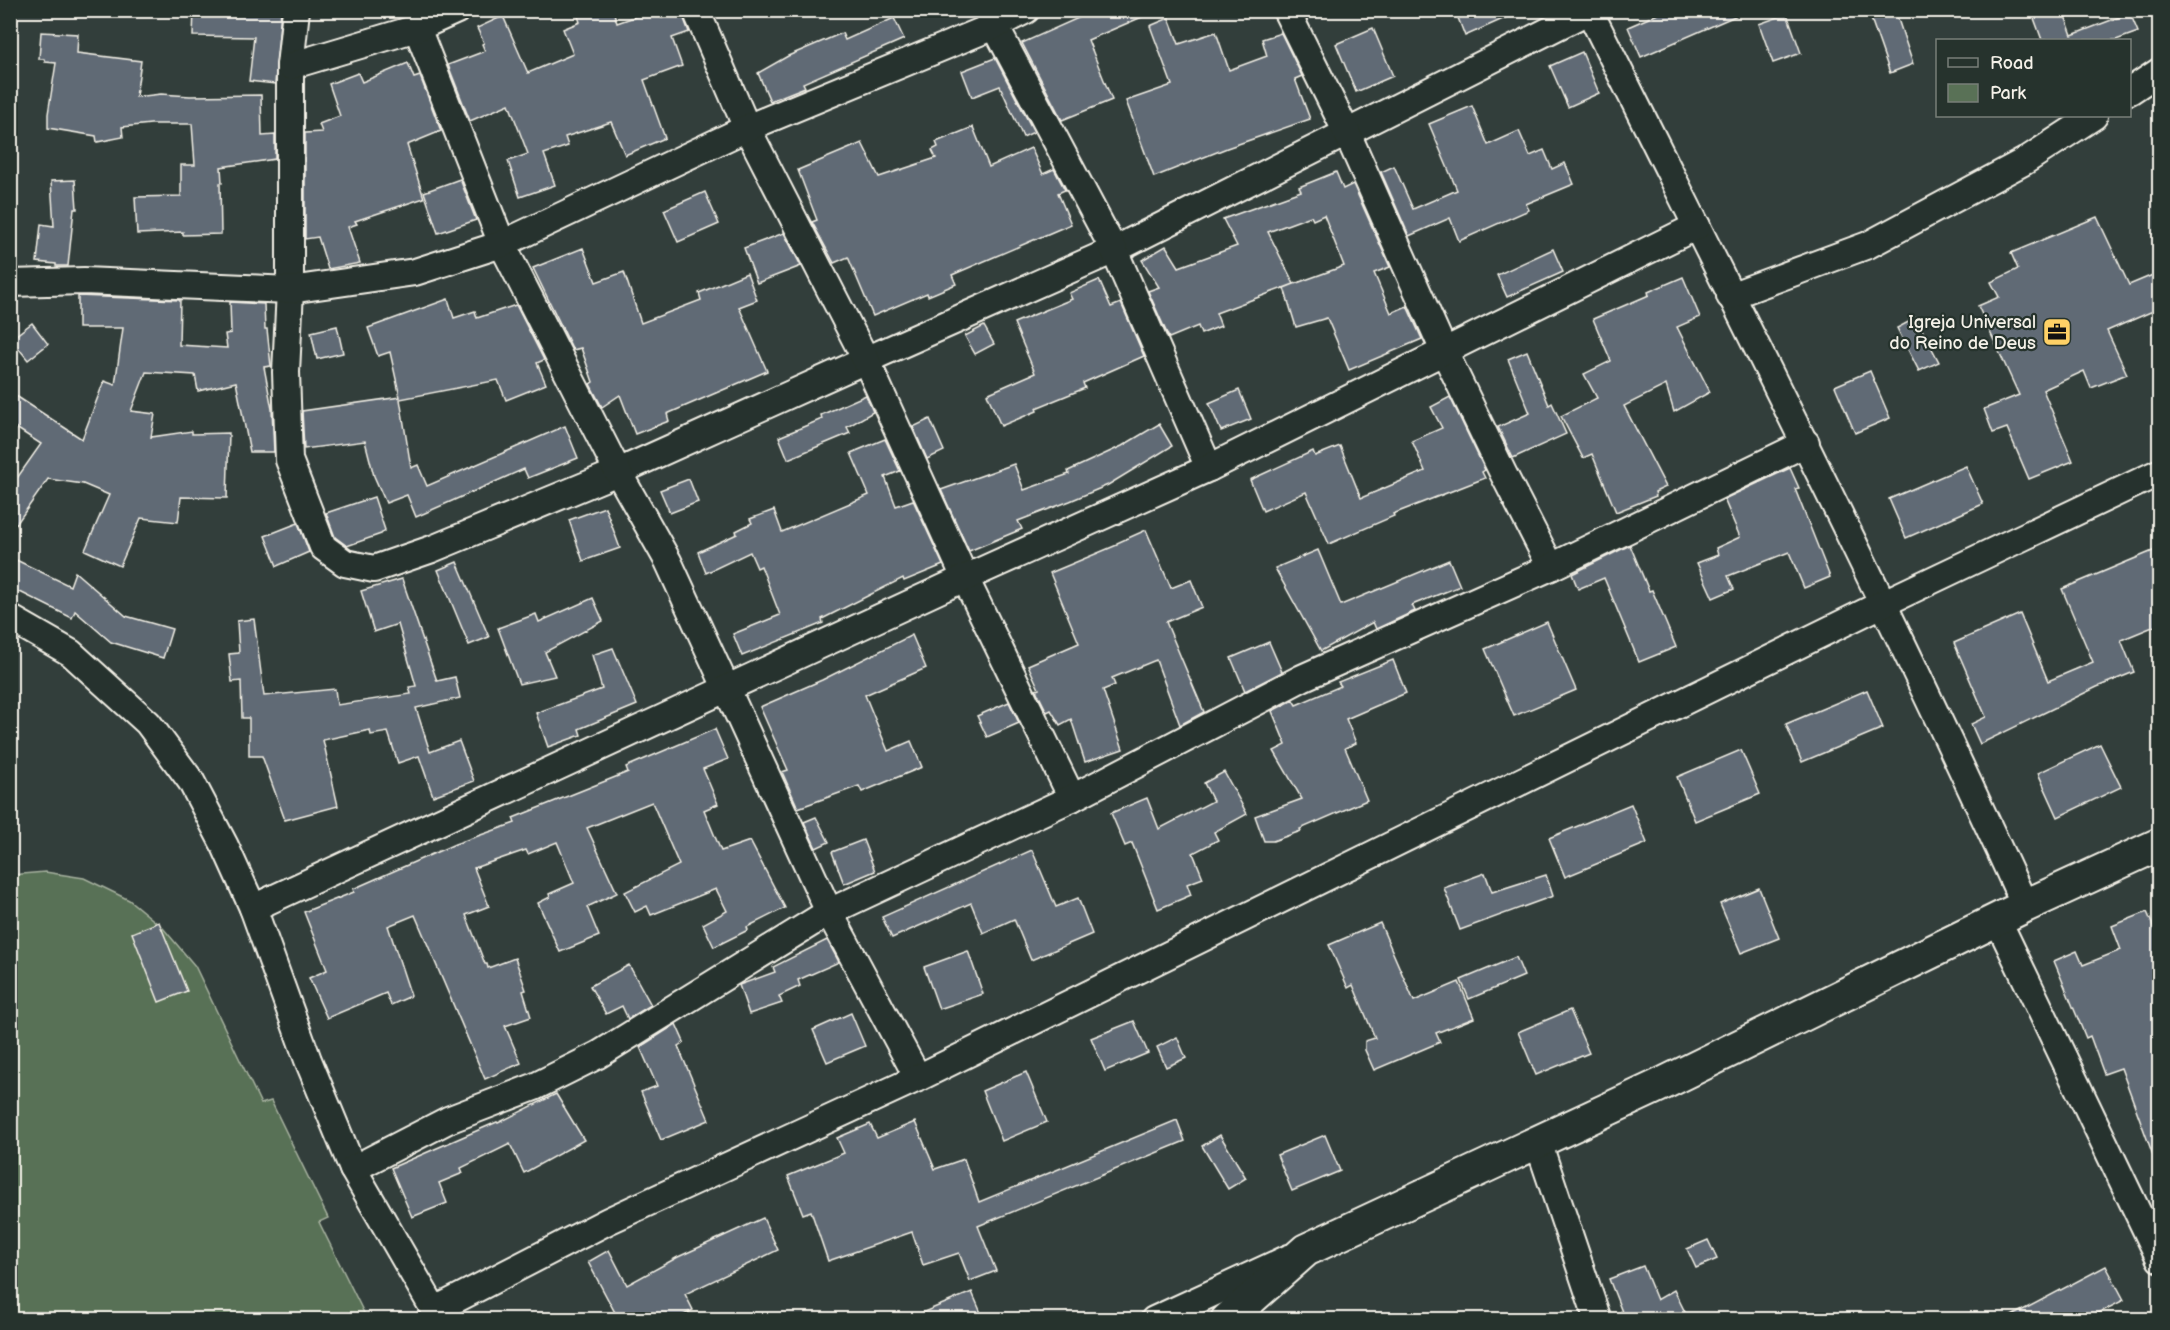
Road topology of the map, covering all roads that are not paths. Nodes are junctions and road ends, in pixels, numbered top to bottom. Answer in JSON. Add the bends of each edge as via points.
{"nodes":[{"id":1,"x":296,"y":10,"type":"edge"},
{"id":2,"x":457,"y":10,"type":"edge"},
{"id":3,"x":696,"y":10,"type":"edge"},
{"id":4,"x":1026,"y":10,"type":"edge"},
{"id":5,"x":1286,"y":10,"type":"edge"},
{"id":6,"x":1589,"y":11,"type":"edge"},
{"id":7,"x":990,"y":18,"type":"edge"},
{"id":8,"x":417,"y":28,"type":"junction"},
{"id":9,"x":290,"y":66,"type":"junction"},
{"id":10,"x":2160,"y":71,"type":"edge"},
{"id":11,"x":2131,"y":91,"type":"edge"},
{"id":12,"x":2092,"y":117,"type":"edge"},
{"id":13,"x":747,"y":128,"type":"junction"},
{"id":14,"x":1347,"y":134,"type":"junction"},
{"id":15,"x":1697,"y":226,"type":"junction"},
{"id":16,"x":502,"y":243,"type":"junction"},
{"id":17,"x":1114,"y":250,"type":"junction"},
{"id":18,"x":10,"y":283,"type":"edge"},
{"id":19,"x":290,"y":290,"type":"junction"},
{"id":20,"x":1730,"y":296,"type":"junction"},
{"id":21,"x":1444,"y":351,"type":"junction"},
{"id":22,"x":866,"y":360,"type":"junction"},
{"id":23,"x":1806,"y":443,"type":"junction"},
{"id":24,"x":1209,"y":468,"type":"junction"},
{"id":25,"x":618,"y":472,"type":"junction"},
{"id":26,"x":2160,"y":472,"type":"edge"},
{"id":27,"x":1551,"y":567,"type":"junction"},
{"id":28,"x":965,"y":578,"type":"junction"},
{"id":29,"x":1882,"y":604,"type":"junction"},
{"id":30,"x":10,"y":618,"type":"edge"},
{"id":31,"x":726,"y":689,"type":"junction"},
{"id":32,"x":1072,"y":798,"type":"junction"},
{"id":33,"x":2160,"y":844,"type":"edge"},
{"id":34,"x":2025,"y":906,"type":"junction"},
{"id":35,"x":253,"y":908,"type":"junction"},
{"id":36,"x":829,"y":912,"type":"junction"},
{"id":37,"x":1998,"y":921,"type":"junction"},
{"id":38,"x":918,"y":1078,"type":"junction"},
{"id":39,"x":1538,"y":1142,"type":"junction"},
{"id":40,"x":353,"y":1169,"type":"junction"},
{"id":41,"x":2157,"y":1247,"type":"edge"},
{"id":42,"x":1306,"y":1250,"type":"junction"},
{"id":43,"x":437,"y":1315,"type":"edge"},
{"id":44,"x":1154,"y":1320,"type":"edge"},
{"id":45,"x":1227,"y":1320,"type":"edge"},
{"id":46,"x":1598,"y":1320,"type":"edge"}],
"edges":[{"from":1,"to":9,"type":"street"},
{"from":2,"to":8,"type":"street"},
{"from":3,"to":13,"type":"street"},
{"from":4,"to":7,"type":"street"},
{"from":5,"to":14,"type":"street"},
{"from":6,"to":14,"type":"street"},
{"from":6,"to":15,"type":"street"},
{"from":7,"to":13,"type":"street"},
{"from":7,"to":17,"type":"street"},
{"from":8,"to":9,"type":"street"},
{"from":8,"to":16,"type":"street"},
{"from":9,"to":19,"type":"street"},
{"from":10,"to":11,"type":"street"},
{"from":12,"to":20,"type":"street","via":[[2025,161],[1868,245]]},
{"from":13,"to":16,"type":"street"},
{"from":13,"to":22,"type":"street"},
{"from":14,"to":17,"type":"street"},
{"from":14,"to":21,"type":"street"},
{"from":15,"to":20,"type":"street"},
{"from":15,"to":21,"type":"street"},
{"from":16,"to":19,"type":"street","via":[[415,272]]},
{"from":16,"to":25,"type":"street"},
{"from":17,"to":22,"type":"street"},
{"from":17,"to":24,"type":"street"},
{"from":18,"to":19,"type":"street","via":[[84,281]]},
{"from":19,"to":25,"type":"street","via":[[286,372],[290,460],[323,547],[345,563],[374,570]]},
{"from":20,"to":23,"type":"street"},
{"from":21,"to":24,"type":"street"},
{"from":21,"to":27,"type":"street"},
{"from":22,"to":25,"type":"street"},
{"from":22,"to":28,"type":"street"},
{"from":23,"to":27,"type":"street"},
{"from":23,"to":29,"type":"street"},
{"from":24,"to":28,"type":"street"},
{"from":25,"to":31,"type":"street","via":[[668,561]]},
{"from":26,"to":29,"type":"street"},
{"from":27,"to":32,"type":"street","via":[[1302,678]]},
{"from":28,"to":31,"type":"street"},
{"from":28,"to":32,"type":"street"},
{"from":29,"to":34,"type":"street"},
{"from":29,"to":38,"type":"street"},
{"from":30,"to":35,"type":"street","via":[[71,653],[148,723],[190,781]]},
{"from":31,"to":35,"type":"street"},
{"from":31,"to":36,"type":"street"},
{"from":32,"to":36,"type":"street"},
{"from":33,"to":34,"type":"street"},
{"from":34,"to":37,"type":"street"},
{"from":35,"to":40,"type":"street","via":[[308,1060]]},
{"from":36,"to":38,"type":"street"},
{"from":36,"to":40,"type":"street","via":[[598,1056],[534,1087],[448,1120]]},
{"from":37,"to":39,"type":"street"},
{"from":37,"to":41,"type":"street"},
{"from":38,"to":43,"type":"street","via":[[608,1221]]},
{"from":39,"to":42,"type":"street"},
{"from":39,"to":46,"type":"street"},
{"from":40,"to":43,"type":"street"},
{"from":42,"to":44,"type":"street"},
{"from":42,"to":45,"type":"street"}]}
